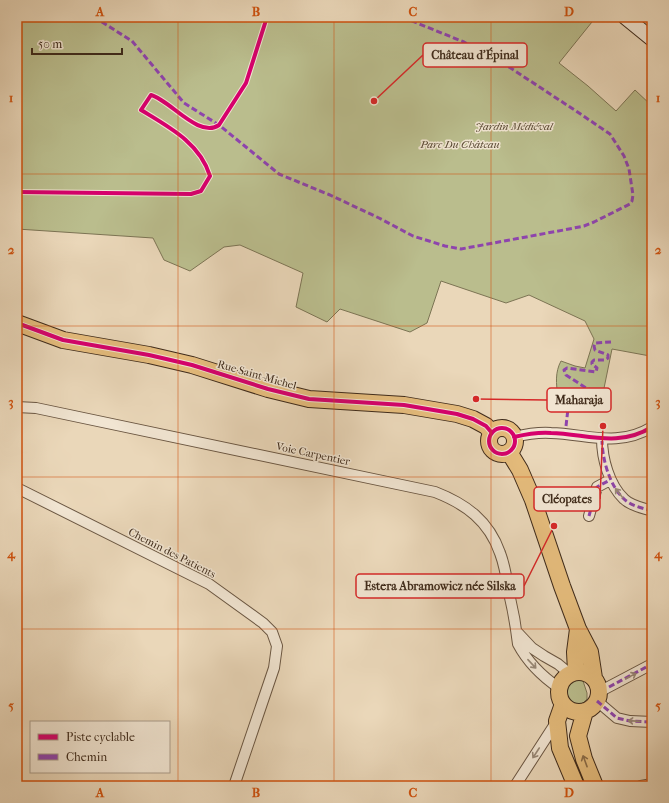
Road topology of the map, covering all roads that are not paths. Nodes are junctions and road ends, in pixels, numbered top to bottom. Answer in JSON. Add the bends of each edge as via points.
{"nodes":[{"id":1,"x":625,"y":17,"type":"edge"},
{"id":2,"x":652,"y":39,"type":"edge"},
{"id":3,"x":17,"y":323,"type":"edge"},
{"id":4,"x":17,"y":407,"type":"edge"},
{"id":5,"x":652,"y":427,"type":"edge"},
{"id":6,"x":492,"y":433,"type":"junction"},
{"id":7,"x":514,"y":437,"type":"junction"},
{"id":8,"x":602,"y":439,"type":"junction"},
{"id":9,"x":510,"y":452,"type":"junction"},
{"id":10,"x":610,"y":480,"type":"junction"},
{"id":11,"x":17,"y":488,"type":"edge"},
{"id":12,"x":652,"y":511,"type":"edge"},
{"id":13,"x":589,"y":516,"type":"dead end"},
{"id":14,"x":578,"y":629,"type":"junction"},
{"id":15,"x":517,"y":632,"type":"junction"},
{"id":16,"x":652,"y":664,"type":"edge"},
{"id":17,"x":573,"y":672,"type":"junction"},
{"id":18,"x":559,"y":688,"type":"junction"},
{"id":19,"x":597,"y":694,"type":"junction"},
{"id":20,"x":563,"y":704,"type":"junction"},
{"id":21,"x":557,"y":721,"type":"junction"},
{"id":22,"x":652,"y":722,"type":"edge"},
{"id":23,"x":652,"y":784,"type":"edge"},
{"id":24,"x":234,"y":786,"type":"edge"},
{"id":25,"x":515,"y":786,"type":"edge"},
{"id":26,"x":576,"y":786,"type":"edge"},
{"id":27,"x":596,"y":786,"type":"edge"},
{"id":28,"x":642,"y":786,"type":"edge"}],
"edges":[{"from":1,"to":2,"type":"main road"},
{"from":3,"to":6,"type":"main road","name":"Rue Saint-Michel","via":[[64,340],[156,356],[309,400],[404,406],[457,414],[486,426]]},
{"from":4,"to":15,"type":"street","name":"Voie Carpentier","via":[[36,408],[311,465],[436,492],[453,499],[463,505],[486,528],[500,554]]},
{"from":5,"to":8,"type":"street","via":[[633,435]]},
{"from":6,"to":7,"type":"main road","via":[[504,428]]},
{"from":6,"to":9,"type":"main road","via":[[489,442],[493,451],[498,454]]},
{"from":7,"to":8,"type":"street","via":[[532,433],[552,433]]},
{"from":7,"to":9,"type":"main road","via":[[515,443]]},
{"from":8,"to":10,"type":"street"},
{"from":9,"to":14,"type":"main road","via":[[533,500]]},
{"from":12,"to":10,"type":"street","one_way":true,"via":[[624,499]]},
{"from":10,"to":13,"type":"street","via":[[597,487]]},
{"from":11,"to":24,"type":"street","name":"Chemin des Patients","via":[[209,584],[272,632],[277,646],[274,668]]},
{"from":14,"to":17,"type":"main road"},
{"from":14,"to":19,"type":"main road","via":[[590,652]]},
{"from":15,"to":17,"type":"street","via":[[538,652]]},
{"from":15,"to":18,"type":"street","name":"Voie Carpentier","one_way":true,"via":[[518,644],[524,654]]},
{"from":19,"to":16,"type":"street","one_way":true},
{"from":17,"to":18,"type":"main road","via":[[565,677]]},
{"from":17,"to":19,"type":"main road","via":[[586,672]]},
{"from":18,"to":20,"type":"main road"},
{"from":19,"to":20,"type":"main road","via":[[573,711]]},
{"from":22,"to":19,"type":"street","one_way":true,"via":[[616,718]]},
{"from":27,"to":19,"type":"main road","one_way":true,"via":[[584,759],[578,736]]},
{"from":20,"to":21,"type":"main road"},
{"from":21,"to":25,"type":"street","one_way":true},
{"from":21,"to":26,"type":"main road","via":[[560,748]]},
{"from":23,"to":28,"type":"street"}]}
